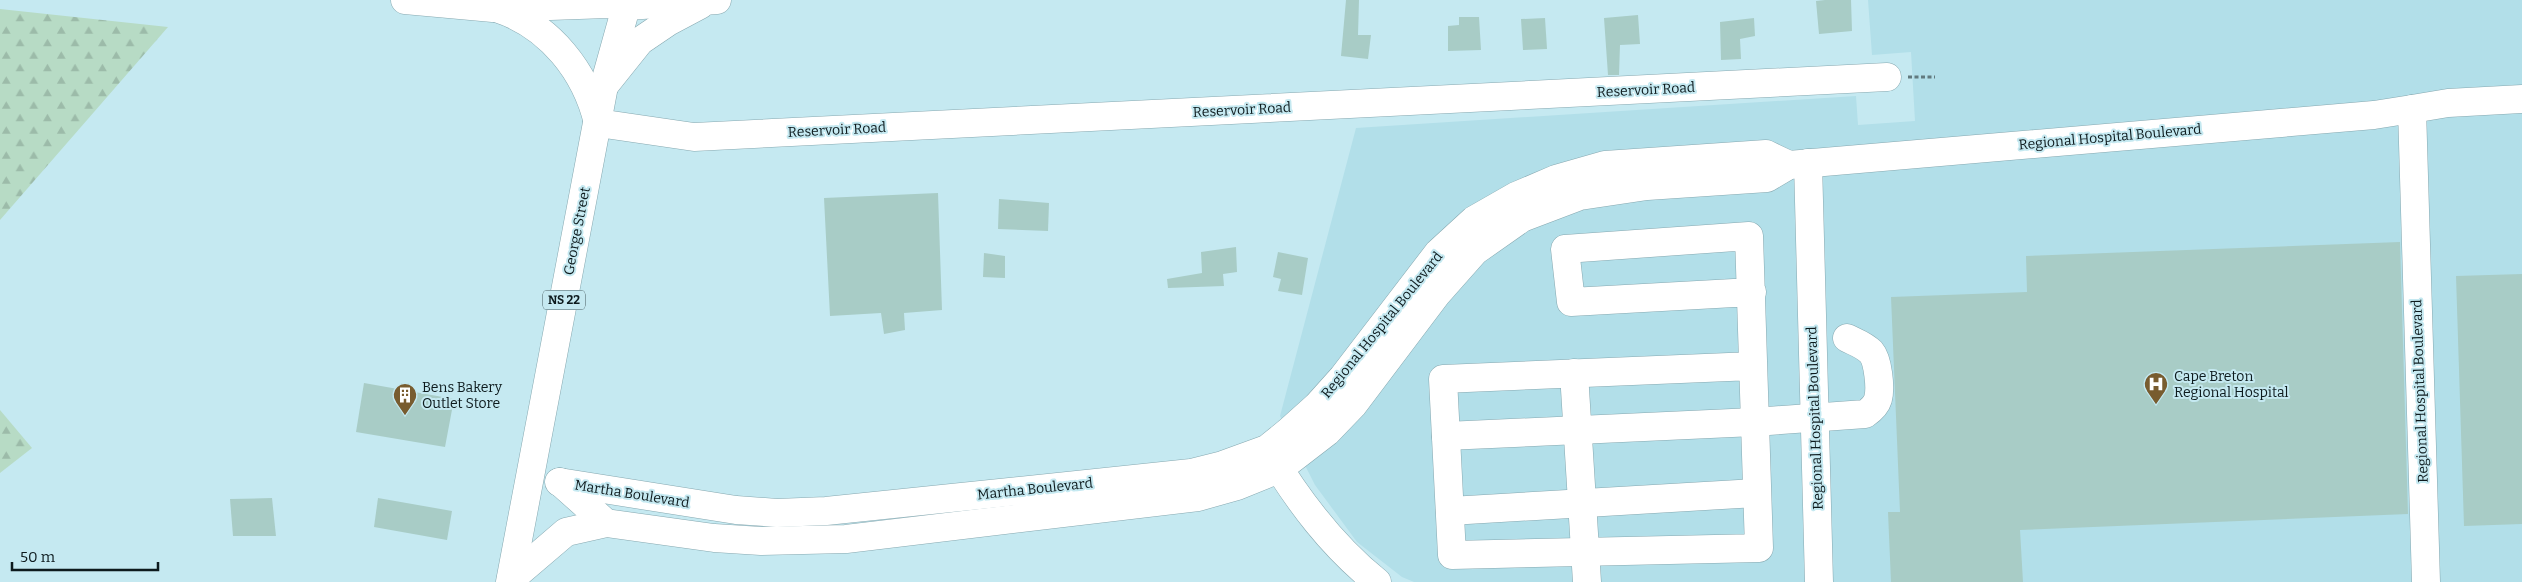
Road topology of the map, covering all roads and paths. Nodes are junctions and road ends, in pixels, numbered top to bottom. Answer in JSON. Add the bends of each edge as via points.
{"nodes":[{"id":1,"x":404,"y":0,"type":"edge"},
{"id":2,"x":711,"y":1,"type":"edge"},
{"id":3,"x":627,"y":3,"type":"edge"},
{"id":4,"x":493,"y":8,"type":"junction"},
{"id":5,"x":1887,"y":78,"type":"dead end"},
{"id":6,"x":604,"y":86,"type":"junction"},
{"id":7,"x":2522,"y":99,"type":"edge"},
{"id":8,"x":2412,"y":110,"type":"junction"},
{"id":9,"x":598,"y":123,"type":"junction"},
{"id":10,"x":1798,"y":164,"type":"junction"},
{"id":11,"x":1752,"y":292,"type":"junction"},
{"id":12,"x":1847,"y":338,"type":"dead end"},
{"id":13,"x":1753,"y":366,"type":"junction"},
{"id":14,"x":1574,"y":373,"type":"junction"},
{"id":15,"x":1816,"y":418,"type":"junction"},
{"id":16,"x":1754,"y":422,"type":"junction"},
{"id":17,"x":1577,"y":430,"type":"junction"},
{"id":18,"x":1446,"y":436,"type":"junction"},
{"id":19,"x":1273,"y":459,"type":"junction"},
{"id":20,"x":530,"y":478,"type":"junction"},
{"id":21,"x":560,"y":482,"type":"junction"},
{"id":22,"x":1040,"y":489,"type":"junction"},
{"id":23,"x":1756,"y":493,"type":"junction"},
{"id":24,"x":1582,"y":503,"type":"junction"},
{"id":25,"x":1450,"y":511,"type":"junction"},
{"id":26,"x":1043,"y":515,"type":"junction"},
{"id":27,"x":606,"y":523,"type":"junction"},
{"id":28,"x":1585,"y":552,"type":"junction"},
{"id":29,"x":511,"y":580,"type":"edge"},
{"id":30,"x":1377,"y":582,"type":"edge"},
{"id":31,"x":1587,"y":582,"type":"edge"},
{"id":32,"x":1819,"y":582,"type":"edge"},
{"id":33,"x":2426,"y":582,"type":"edge"}],
"edges":[{"from":1,"to":4,"type":"main road"},
{"from":2,"to":3,"type":"main road"},
{"from":2,"to":6,"type":"main road","via":[[668,22],[640,42]]},
{"from":3,"to":4,"type":"main road"},
{"from":3,"to":6,"type":"main road","name":"George Street","number":"NS 22"},
{"from":4,"to":9,"type":"main road","via":[[519,18],[558,45],[577,71],[594,106]]},
{"from":5,"to":9,"type":"main road","name":"Reservoir Road","via":[[694,137]]},
{"from":6,"to":9,"type":"main road","name":"George Street","number":"NS 22"},
{"from":7,"to":8,"type":"main road","name":"Regional Hospital Boulevard","via":[[2448,103]]},
{"from":8,"to":10,"type":"main road","name":"Regional Hospital Boulevard","via":[[2374,116]]},
{"from":8,"to":33,"type":"main road","name":"Regional Hospital Boulevard"},
{"from":9,"to":20,"type":"main road","name":"George Street","number":"NS 22"},
{"from":10,"to":15,"type":"main road","name":"Regional Hospital Boulevard"},
{"from":10,"to":19,"type":"main road","name":"Regional Hospital Boulevard","via":[[1767,178],[1647,186],[1580,196],[1522,218],[1474,251],[1436,295],[1353,405],[1326,432]]},
{"from":11,"to":11,"type":"main road","via":[[1749,236],[1565,249],[1571,302]]},
{"from":11,"to":13,"type":"main road"},
{"from":12,"to":15,"type":"main road","via":[[1861,344],[1877,362],[1878,398],[1874,408],[1866,414]]},
{"from":13,"to":14,"type":"main road"},
{"from":13,"to":16,"type":"main road"},
{"from":14,"to":17,"type":"main road"},
{"from":14,"to":18,"type":"main road","via":[[1443,379]]},
{"from":15,"to":16,"type":"main road"},
{"from":15,"to":32,"type":"main road","name":"Regional Hospital Boulevard"},
{"from":16,"to":17,"type":"main road"},
{"from":16,"to":23,"type":"main road"},
{"from":17,"to":18,"type":"main road"},
{"from":17,"to":24,"type":"main road"},
{"from":18,"to":25,"type":"main road"},
{"from":19,"to":22,"type":"main road","name":"Martha Boulevard","via":[[1191,473]]},
{"from":19,"to":26,"type":"main road","name":"Martha Boulevard","via":[[1237,486],[1198,497]]},
{"from":19,"to":30,"type":"main road","via":[[1318,524],[1342,552]]},
{"from":20,"to":21,"type":"main road"},
{"from":20,"to":29,"type":"main road","name":"George Street","number":"NS 22"},
{"from":21,"to":22,"type":"main road","name":"Martha Boulevard","via":[[736,510],[777,513]]},
{"from":21,"to":27,"type":"main road","name":"Martha Boulevard"},
{"from":22,"to":26,"type":"main road"},
{"from":23,"to":24,"type":"main road"},
{"from":23,"to":28,"type":"main road","via":[[1758,548]]},
{"from":24,"to":25,"type":"main road"},
{"from":24,"to":28,"type":"main road"},
{"from":25,"to":28,"type":"main road","via":[[1452,555]]},
{"from":26,"to":27,"type":"main road","name":"Martha Boulevard","via":[[806,541],[714,538]]},
{"from":27,"to":29,"type":"main road","via":[[566,532]]},
{"from":28,"to":31,"type":"main road"}]}
